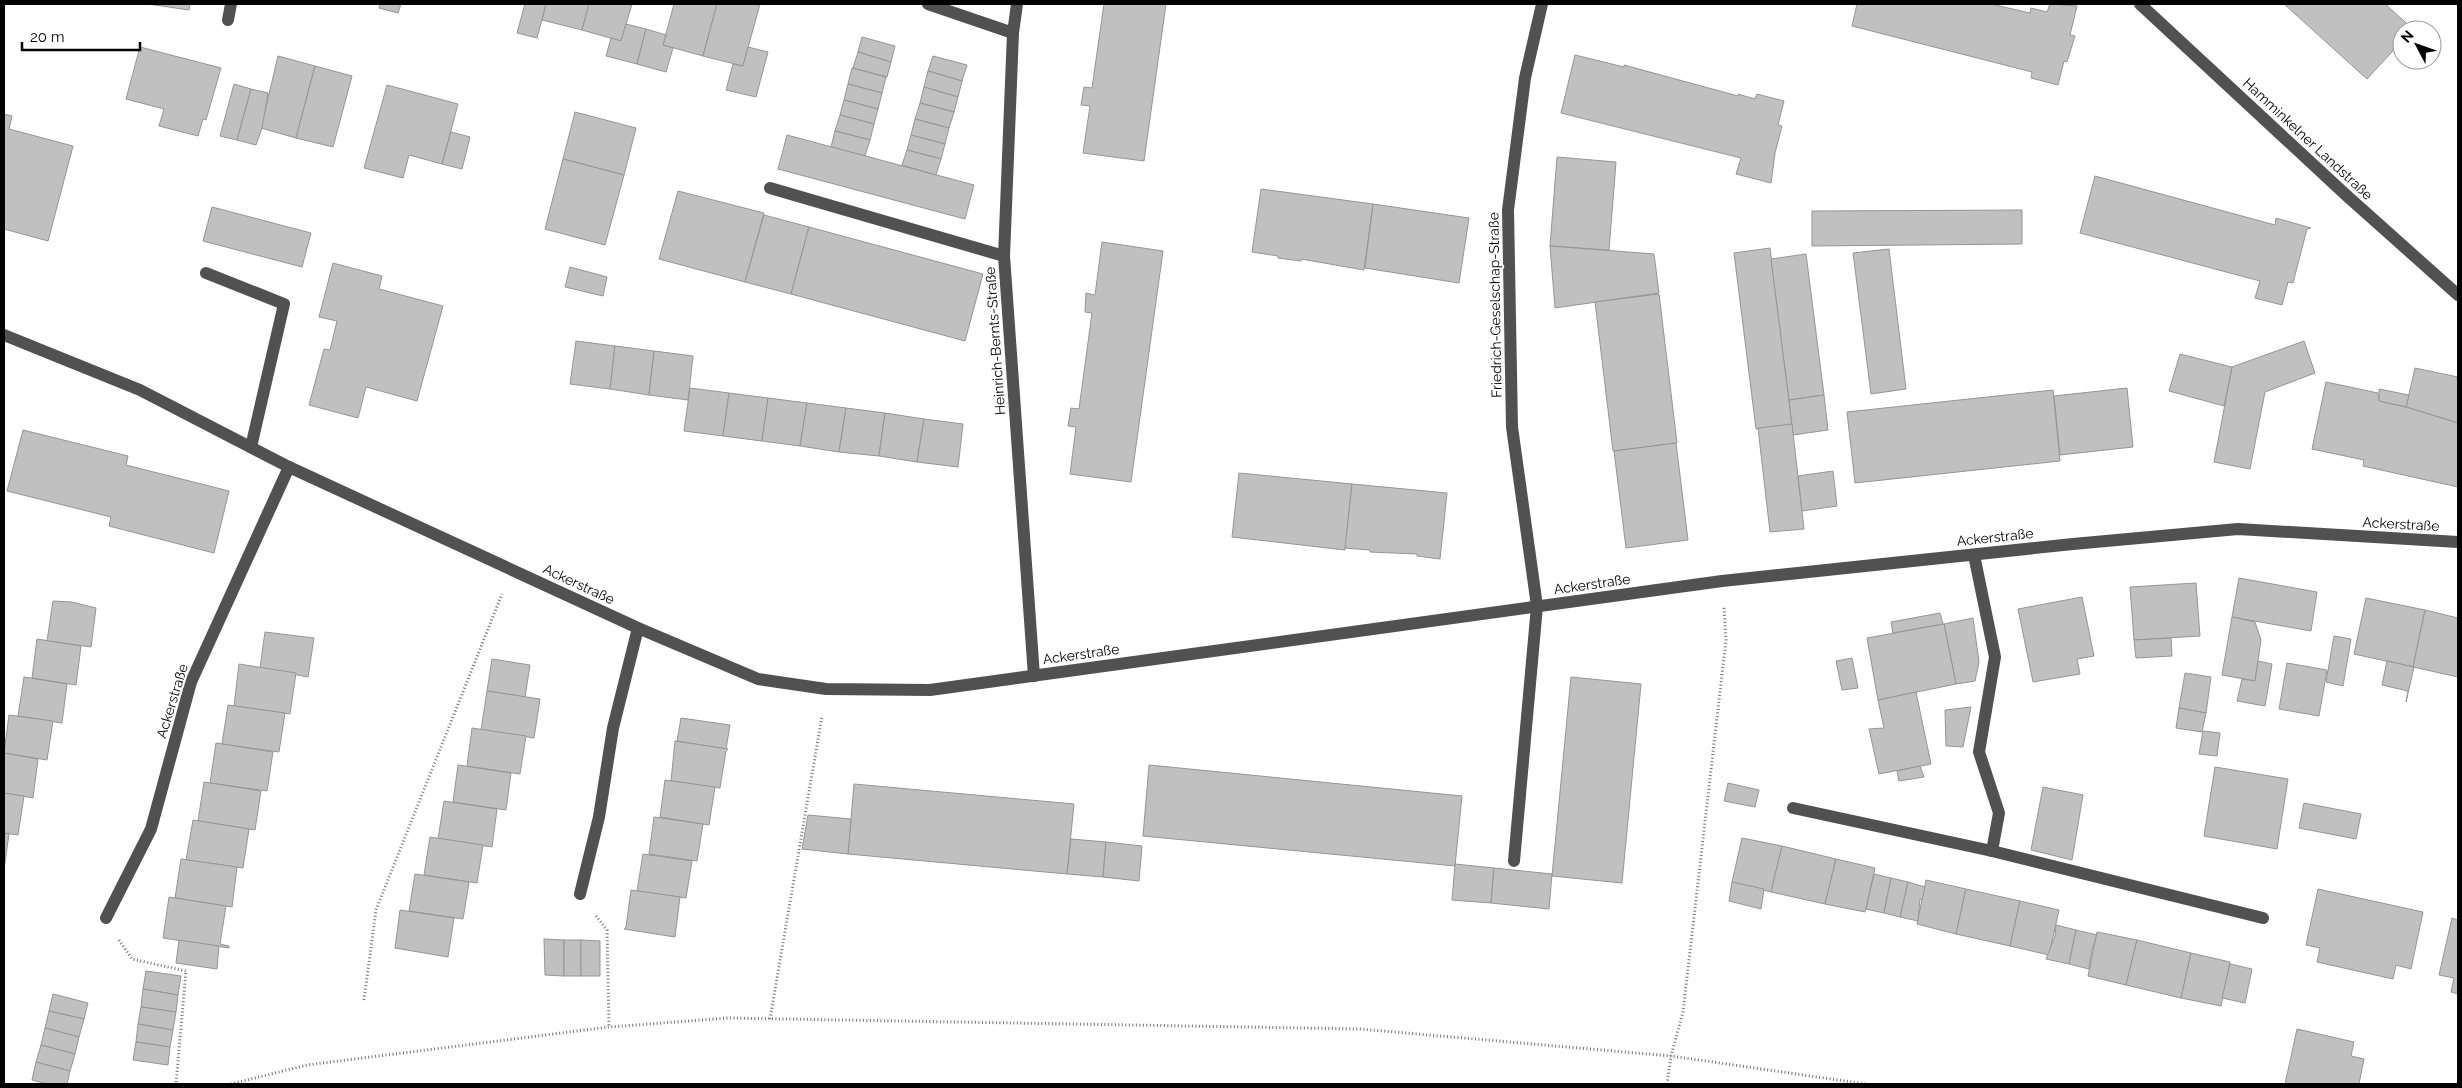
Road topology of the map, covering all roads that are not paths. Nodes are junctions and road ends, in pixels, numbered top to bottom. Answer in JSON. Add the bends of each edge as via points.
{"nodes":[{"id":1,"x":230,"y":4,"type":"edge"},
{"id":2,"x":928,"y":4,"type":"edge"},
{"id":3,"x":1017,"y":4,"type":"edge"},
{"id":4,"x":1542,"y":4,"type":"edge"},
{"id":5,"x":2140,"y":4,"type":"edge"},
{"id":6,"x":228,"y":20,"type":"dead end"},
{"id":7,"x":1013,"y":33,"type":"junction"},
{"id":8,"x":770,"y":188,"type":"dead end"},
{"id":9,"x":1004,"y":256,"type":"junction"},
{"id":10,"x":206,"y":273,"type":"dead end"},
{"id":11,"x":2458,"y":295,"type":"edge"},
{"id":12,"x":4,"y":336,"type":"edge"},
{"id":13,"x":251,"y":447,"type":"junction"},
{"id":14,"x":289,"y":467,"type":"junction"},
{"id":15,"x":2458,"y":542,"type":"edge"},
{"id":16,"x":1974,"y":554,"type":"junction"},
{"id":17,"x":1537,"y":606,"type":"junction"},
{"id":18,"x":638,"y":628,"type":"junction"},
{"id":19,"x":1034,"y":676,"type":"junction"},
{"id":20,"x":1793,"y":808,"type":"dead end"},
{"id":21,"x":1992,"y":851,"type":"junction"},
{"id":22,"x":1514,"y":861,"type":"dead end"},
{"id":23,"x":580,"y":894,"type":"road end"},
{"id":24,"x":106,"y":918,"type":"road end"},
{"id":25,"x":2263,"y":918,"type":"dead end"}],
"edges":[{"from":1,"to":6,"type":"street"},
{"from":2,"to":7,"type":"street"},
{"from":3,"to":7,"type":"street","name":"Heinrich-Bernts-Straße"},
{"from":4,"to":17,"type":"street","name":"Friedrich-Geselschap-Straße","via":[[1526,78],[1508,210],[1512,426]]},
{"from":5,"to":11,"type":"street","name":"Hamminkelner Landstraße"},
{"from":7,"to":9,"type":"street","name":"Heinrich-Bernts-Straße"},
{"from":8,"to":9,"type":"street"},
{"from":9,"to":19,"type":"street","name":"Heinrich-Bernts-Straße"},
{"from":10,"to":13,"type":"street","via":[[284,304]]},
{"from":12,"to":13,"type":"street","name":"Ackerstraße","via":[[140,390]]},
{"from":13,"to":14,"type":"street","name":"Ackerstraße"},
{"from":14,"to":18,"type":"street","name":"Ackerstraße"},
{"from":14,"to":24,"type":"street","name":"Ackerstraße","via":[[191,682],[152,830]]},
{"from":15,"to":16,"type":"street","name":"Ackerstraße","via":[[2238,530]]},
{"from":16,"to":17,"type":"street","name":"Ackerstraße","via":[[1722,581]]},
{"from":16,"to":21,"type":"street","via":[[1995,657],[1979,752],[1998,813]]},
{"from":17,"to":19,"type":"street","name":"Ackerstraße"},
{"from":17,"to":22,"type":"street","name":"Ackerstraße"},
{"from":18,"to":19,"type":"street","name":"Ackerstraße","via":[[758,679],[826,689],[930,690]]},
{"from":18,"to":23,"type":"street","via":[[612,728],[599,817]]},
{"from":20,"to":21,"type":"street"},
{"from":21,"to":25,"type":"street"}]}
